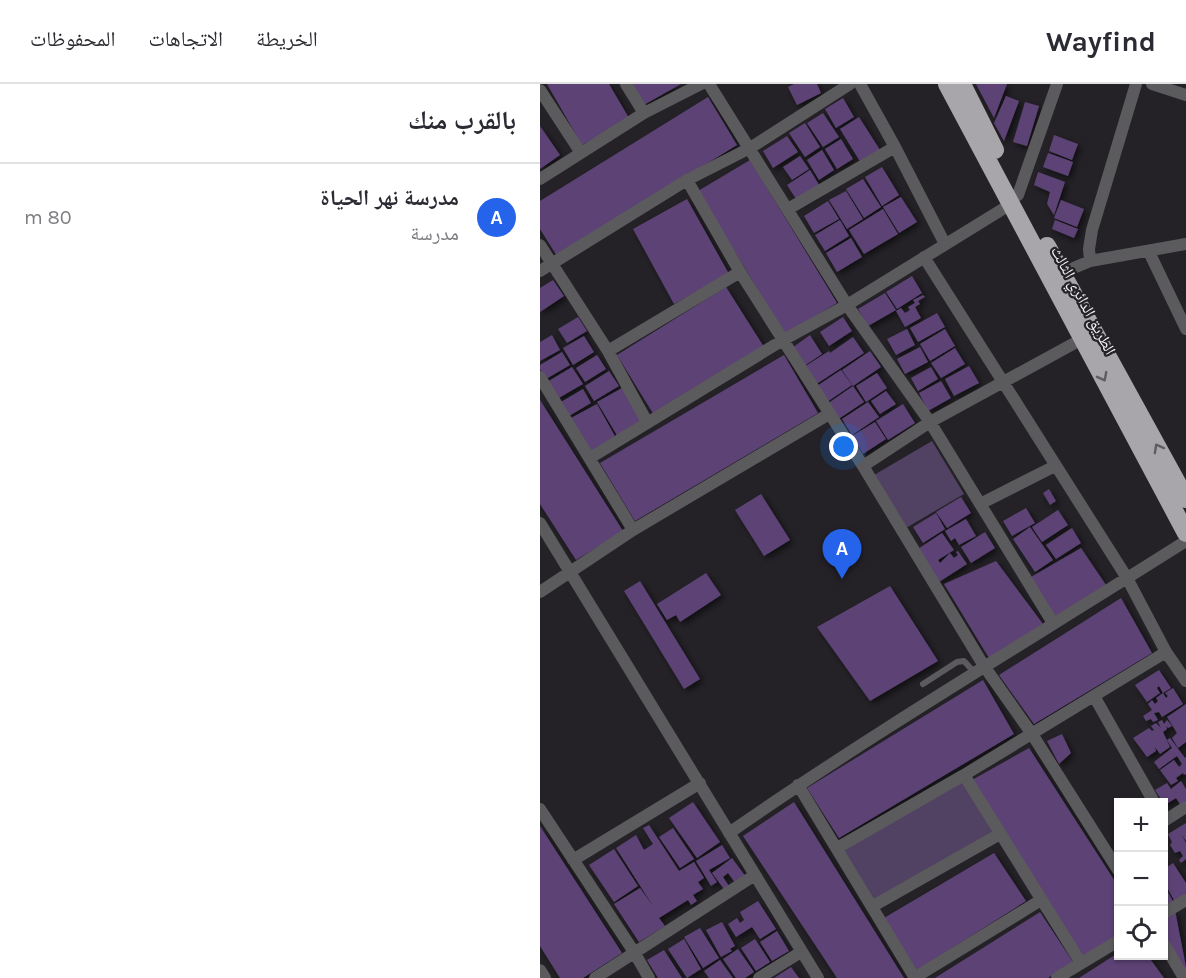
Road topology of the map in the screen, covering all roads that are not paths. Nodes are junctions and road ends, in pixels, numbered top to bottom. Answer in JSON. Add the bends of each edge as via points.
{"nodes":[{"id":1,"x":626,"y":84,"type":"edge"},
{"id":2,"x":701,"y":84,"type":"edge"},
{"id":3,"x":709,"y":84,"type":"edge"},
{"id":4,"x":850,"y":84,"type":"edge"},
{"id":5,"x":860,"y":84,"type":"edge"},
{"id":6,"x":947,"y":84,"type":"edge"},
{"id":7,"x":962,"y":84,"type":"edge"},
{"id":8,"x":1058,"y":84,"type":"edge"},
{"id":9,"x":1136,"y":84,"type":"edge"},
{"id":10,"x":1152,"y":84,"type":"edge"},
{"id":11,"x":540,"y":90,"type":"edge"},
{"id":12,"x":1186,"y":95,"type":"edge"},
{"id":13,"x":644,"y":113,"type":"junction"},
{"id":14,"x":895,"y":147,"type":"junction"},
{"id":15,"x":750,"y":148,"type":"junction"},
{"id":16,"x":581,"y":153,"type":"junction"},
{"id":17,"x":540,"y":179,"type":"edge"},
{"id":18,"x":687,"y":180,"type":"junction"},
{"id":19,"x":1015,"y":200,"type":"junction"},
{"id":20,"x":788,"y":209,"type":"junction"},
{"id":21,"x":945,"y":244,"type":"junction"},
{"id":22,"x":1186,"y":244,"type":"edge"},
{"id":23,"x":540,"y":245,"type":"edge"},
{"id":24,"x":1149,"y":252,"type":"junction"},
{"id":25,"x":924,"y":257,"type":"junction"},
{"id":26,"x":1090,"y":261,"type":"junction"},
{"id":27,"x":551,"y":264,"type":"junction"},
{"id":28,"x":540,"y":271,"type":"edge"},
{"id":29,"x":740,"y":272,"type":"junction"},
{"id":30,"x":1062,"y":273,"type":"junction"},
{"id":31,"x":847,"y":305,"type":"junction"},
{"id":32,"x":1186,"y":329,"type":"edge"},
{"id":33,"x":1082,"y":339,"type":"junction"},
{"id":34,"x":783,"y":340,"type":"junction"},
{"id":35,"x":608,"y":351,"type":"junction"},
{"id":36,"x":540,"y":377,"type":"edge"},
{"id":37,"x":1003,"y":382,"type":"junction"},
{"id":38,"x":830,"y":414,"type":"junction"},
{"id":39,"x":647,"y":422,"type":"junction"},
{"id":40,"x":930,"y":422,"type":"junction"},
{"id":41,"x":590,"y":459,"type":"junction"},
{"id":42,"x":863,"y":466,"type":"junction"},
{"id":43,"x":1055,"y":466,"type":"junction"},
{"id":44,"x":1186,"y":499,"type":"edge"},
{"id":45,"x":980,"y":504,"type":"junction"},
{"id":46,"x":540,"y":523,"type":"edge"},
{"id":47,"x":633,"y":530,"type":"junction"},
{"id":48,"x":1186,"y":533,"type":"edge"},
{"id":49,"x":1186,"y":541,"type":"edge"},
{"id":50,"x":570,"y":572,"type":"junction"},
{"id":51,"x":1127,"y":578,"type":"junction"},
{"id":52,"x":540,"y":592,"type":"edge"},
{"id":53,"x":1053,"y":623,"type":"junction"},
{"id":54,"x":1166,"y":652,"type":"junction"},
{"id":55,"x":979,"y":669,"type":"junction"},
{"id":56,"x":1186,"y":681,"type":"edge"},
{"id":57,"x":923,"y":684,"type":"dead end"},
{"id":58,"x":1094,"y":696,"type":"junction"},
{"id":59,"x":1032,"y":734,"type":"junction"},
{"id":60,"x":964,"y":774,"type":"junction"},
{"id":61,"x":700,"y":783,"type":"junction"},
{"id":62,"x":798,"y":785,"type":"junction"},
{"id":63,"x":1152,"y":798,"type":"edge"},
{"id":64,"x":1186,"y":807,"type":"edge"},
{"id":65,"x":540,"y":809,"type":"edge"},
{"id":66,"x":1168,"y":818,"type":"edge"},
{"id":67,"x":729,"y":833,"type":"junction"},
{"id":68,"x":1000,"y":834,"type":"junction"},
{"id":69,"x":837,"y":848,"type":"junction"},
{"id":70,"x":1114,"y":851,"type":"edge"},
{"id":71,"x":573,"y":860,"type":"junction"},
{"id":72,"x":755,"y":875,"type":"junction"},
{"id":73,"x":1041,"y":900,"type":"junction"},
{"id":74,"x":1186,"y":900,"type":"edge"},
{"id":75,"x":873,"y":906,"type":"junction"},
{"id":76,"x":1168,"y":911,"type":"edge"},
{"id":77,"x":1114,"y":944,"type":"edge"},
{"id":78,"x":1168,"y":951,"type":"edge"},
{"id":79,"x":634,"y":952,"type":"junction"},
{"id":80,"x":801,"y":952,"type":"junction"},
{"id":81,"x":1081,"y":963,"type":"junction"},
{"id":82,"x":540,"y":970,"type":"edge"},
{"id":83,"x":545,"y":978,"type":"edge"},
{"id":84,"x":595,"y":978,"type":"edge"},
{"id":85,"x":648,"y":978,"type":"edge"},
{"id":86,"x":759,"y":978,"type":"edge"},
{"id":87,"x":818,"y":978,"type":"edge"},
{"id":88,"x":914,"y":978,"type":"edge"},
{"id":89,"x":1058,"y":978,"type":"edge"},
{"id":90,"x":1184,"y":978,"type":"edge"}],
"edges":[{"from":1,"to":13,"type":"street"},
{"from":2,"to":13,"type":"street"},
{"from":3,"to":15,"type":"street"},
{"from":4,"to":15,"type":"street"},
{"from":5,"to":14,"type":"street"},
{"from":6,"to":19,"type":"highway","name":"الطريق الدائري الثالث"},
{"from":7,"to":19,"type":"highway","name":"الطريق الدائري الثالث"},
{"from":8,"to":19,"type":"street"},
{"from":9,"to":26,"type":"street","via":[[1092,230]]},
{"from":10,"to":12,"type":"street"},
{"from":11,"to":16,"type":"street"},
{"from":13,"to":16,"type":"street"},
{"from":14,"to":20,"type":"street"},
{"from":14,"to":21,"type":"street"},
{"from":15,"to":18,"type":"street"},
{"from":15,"to":20,"type":"street"},
{"from":16,"to":17,"type":"street"},
{"from":18,"to":27,"type":"street"},
{"from":18,"to":29,"type":"street"},
{"from":19,"to":21,"type":"street"},
{"from":19,"to":30,"type":"highway","name":"الطريق الدائري الثالث"},
{"from":19,"to":33,"type":"highway","name":"الطريق الدائري الثالث"},
{"from":20,"to":31,"type":"street"},
{"from":21,"to":25,"type":"street"},
{"from":22,"to":24,"type":"street"},
{"from":23,"to":27,"type":"street"},
{"from":24,"to":26,"type":"street"},
{"from":24,"to":32,"type":"street"},
{"from":25,"to":31,"type":"street"},
{"from":25,"to":37,"type":"street"},
{"from":26,"to":30,"type":"street"},
{"from":27,"to":28,"type":"street"},
{"from":27,"to":35,"type":"street"},
{"from":29,"to":34,"type":"street"},
{"from":29,"to":35,"type":"street"},
{"from":44,"to":30,"type":"highway","name":"الطريق الدائري الثالث","one_way":true},
{"from":31,"to":34,"type":"street"},
{"from":31,"to":40,"type":"street"},
{"from":33,"to":37,"type":"street"},
{"from":33,"to":48,"type":"highway","name":"الطريق الدائري الثالث","one_way":true},
{"from":34,"to":38,"type":"street"},
{"from":34,"to":39,"type":"street"},
{"from":35,"to":39,"type":"street"},
{"from":36,"to":41,"type":"street"},
{"from":37,"to":40,"type":"street"},
{"from":37,"to":43,"type":"street"},
{"from":38,"to":42,"type":"street"},
{"from":38,"to":47,"type":"street"},
{"from":39,"to":41,"type":"street"},
{"from":40,"to":42,"type":"street"},
{"from":40,"to":45,"type":"street"},
{"from":41,"to":47,"type":"street"},
{"from":42,"to":55,"type":"street"},
{"from":43,"to":45,"type":"street"},
{"from":43,"to":51,"type":"street"},
{"from":45,"to":53,"type":"street"},
{"from":46,"to":50,"type":"street"},
{"from":47,"to":50,"type":"street"},
{"from":49,"to":51,"type":"street"},
{"from":50,"to":52,"type":"street"},
{"from":50,"to":61,"type":"street"},
{"from":51,"to":53,"type":"street"},
{"from":51,"to":54,"type":"street"},
{"from":53,"to":55,"type":"street"},
{"from":54,"to":56,"type":"street"},
{"from":54,"to":58,"type":"street"},
{"from":55,"to":57,"type":"lane","via":[[964,661],[957,662]]},
{"from":55,"to":59,"type":"street"},
{"from":55,"to":62,"type":"street"},
{"from":58,"to":59,"type":"street"},
{"from":58,"to":63,"type":"street"},
{"from":59,"to":60,"type":"street"},
{"from":59,"to":70,"type":"street"},
{"from":60,"to":68,"type":"street"},
{"from":60,"to":69,"type":"street"},
{"from":61,"to":67,"type":"street"},
{"from":61,"to":71,"type":"street"},
{"from":62,"to":67,"type":"street"},
{"from":62,"to":69,"type":"street"},
{"from":64,"to":66,"type":"street"},
{"from":65,"to":71,"type":"street"},
{"from":67,"to":72,"type":"street"},
{"from":68,"to":73,"type":"street"},
{"from":68,"to":75,"type":"street"},
{"from":69,"to":75,"type":"street"},
{"from":71,"to":79,"type":"street"},
{"from":72,"to":79,"type":"street"},
{"from":72,"to":80,"type":"street"},
{"from":73,"to":81,"type":"street"},
{"from":73,"to":88,"type":"street"},
{"from":74,"to":76,"type":"street"},
{"from":75,"to":88,"type":"street"},
{"from":77,"to":81,"type":"street"},
{"from":78,"to":90,"type":"street"},
{"from":79,"to":84,"type":"street"},
{"from":79,"to":85,"type":"street"},
{"from":80,"to":86,"type":"street"},
{"from":80,"to":87,"type":"street"},
{"from":81,"to":89,"type":"street"},
{"from":82,"to":83,"type":"street"}]}
